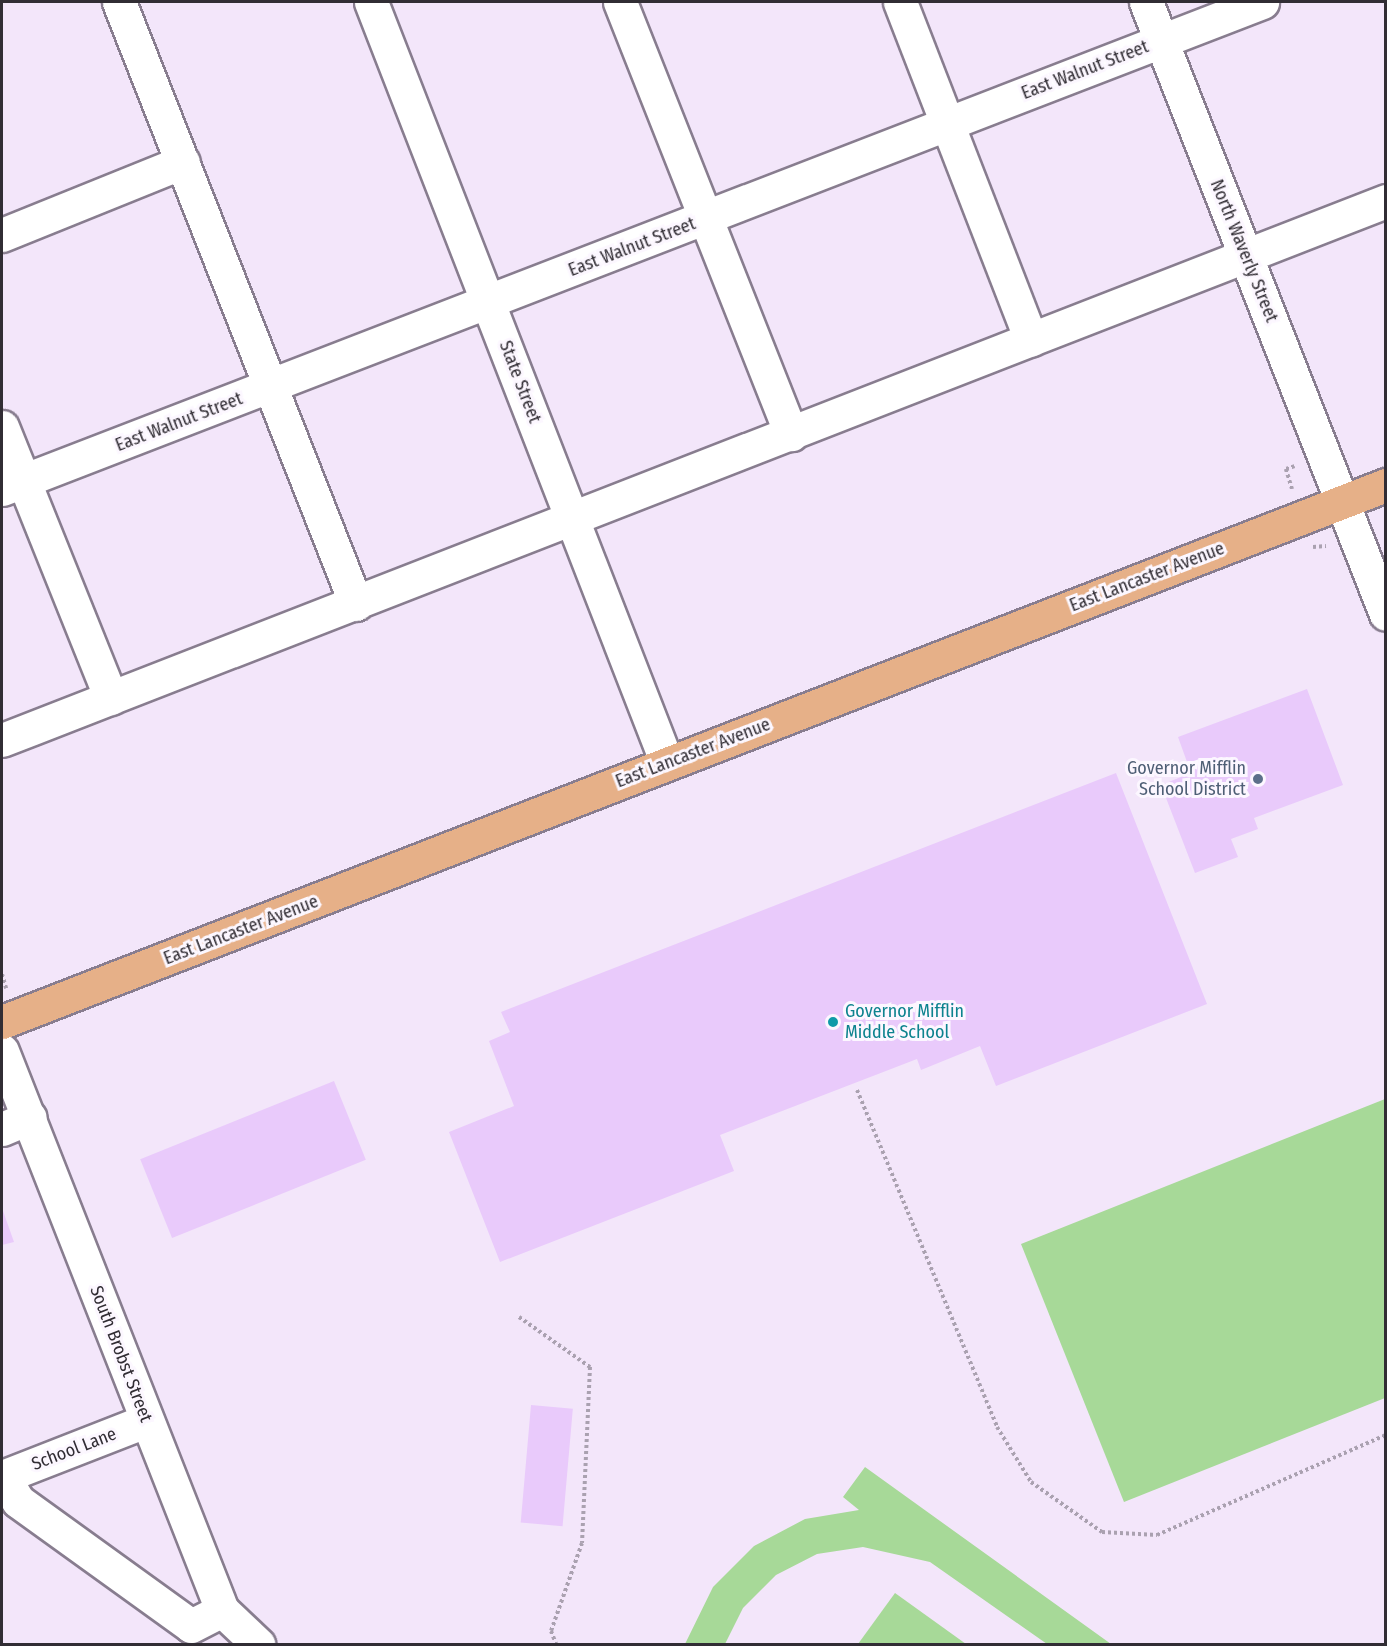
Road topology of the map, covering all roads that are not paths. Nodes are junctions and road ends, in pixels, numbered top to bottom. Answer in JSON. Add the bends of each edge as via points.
{"nodes":[{"id":1,"x":119,"y":2,"type":"edge"},
{"id":2,"x":372,"y":2,"type":"edge"},
{"id":3,"x":620,"y":2,"type":"edge"},
{"id":4,"x":900,"y":2,"type":"edge"},
{"id":5,"x":1146,"y":2,"type":"edge"},
{"id":6,"x":1262,"y":2,"type":"edge"},
{"id":7,"x":1161,"y":41,"type":"junction"},
{"id":8,"x":947,"y":124,"type":"junction"},
{"id":9,"x":183,"y":162,"type":"junction"},
{"id":10,"x":1386,"y":201,"type":"edge"},
{"id":11,"x":705,"y":219,"type":"junction"},
{"id":12,"x":2,"y":235,"type":"edge"},
{"id":13,"x":1246,"y":256,"type":"junction"},
{"id":14,"x":489,"y":303,"type":"junction"},
{"id":15,"x":1031,"y":340,"type":"junction"},
{"id":16,"x":274,"y":387,"type":"junction"},
{"id":17,"x":2,"y":427,"type":"edge"},
{"id":18,"x":791,"y":434,"type":"junction"},
{"id":19,"x":12,"y":485,"type":"edge"},
{"id":20,"x":1386,"y":485,"type":"edge"},
{"id":21,"x":1343,"y":501,"type":"junction"},
{"id":22,"x":573,"y":519,"type":"junction"},
{"id":23,"x":356,"y":604,"type":"junction"},
{"id":24,"x":1386,"y":614,"type":"edge"},
{"id":25,"x":111,"y":698,"type":"junction"},
{"id":26,"x":2,"y":740,"type":"edge"},
{"id":27,"x":667,"y":763,"type":"junction"},
{"id":28,"x":2,"y":1022,"type":"edge"},
{"id":29,"x":2,"y":1051,"type":"edge"},
{"id":30,"x":16,"y":1123,"type":"edge"},
{"id":31,"x":146,"y":1421,"type":"junction"},
{"id":32,"x":2,"y":1476,"type":"edge"},
{"id":33,"x":222,"y":1610,"type":"junction"},
{"id":34,"x":258,"y":1644,"type":"edge"}],
"edges":[{"from":1,"to":9,"type":"street"},
{"from":2,"to":14,"type":"street","name":"State Street"},
{"from":3,"to":11,"type":"street"},
{"from":4,"to":8,"type":"street"},
{"from":5,"to":7,"type":"street","name":"North Waverly Street"},
{"from":6,"to":7,"type":"street","name":"East Walnut Street"},
{"from":7,"to":8,"type":"street","name":"East Walnut Street"},
{"from":7,"to":13,"type":"street","name":"North Waverly Street"},
{"from":8,"to":11,"type":"street","name":"East Walnut Street"},
{"from":8,"to":15,"type":"street"},
{"from":9,"to":12,"type":"street"},
{"from":9,"to":16,"type":"street"},
{"from":10,"to":13,"type":"street"},
{"from":11,"to":14,"type":"street","name":"East Walnut Street"},
{"from":11,"to":18,"type":"street"},
{"from":13,"to":15,"type":"street"},
{"from":13,"to":21,"type":"street","name":"North Waverly Street"},
{"from":14,"to":16,"type":"street","name":"East Walnut Street"},
{"from":14,"to":22,"type":"street","name":"State Street"},
{"from":15,"to":18,"type":"street"},
{"from":16,"to":19,"type":"street","name":"East Walnut Street"},
{"from":16,"to":23,"type":"street"},
{"from":17,"to":19,"type":"street"},
{"from":18,"to":22,"type":"street"},
{"from":19,"to":25,"type":"street","via":[[46,525]]},
{"from":20,"to":21,"type":"main road","name":"East Lancaster Avenue"},
{"from":21,"to":24,"type":"street","name":"North Waverly Street"},
{"from":21,"to":27,"type":"main road","name":"East Lancaster Avenue"},
{"from":22,"to":23,"type":"street"},
{"from":22,"to":27,"type":"street","name":"State Street"},
{"from":23,"to":25,"type":"street"},
{"from":25,"to":26,"type":"street"},
{"from":27,"to":28,"type":"main road","name":"East Lancaster Avenue"},
{"from":29,"to":30,"type":"street","name":"South Brobst Street"},
{"from":30,"to":31,"type":"street","name":"South Brobst Street"},
{"from":31,"to":32,"type":"street","name":"School Lane"},
{"from":31,"to":33,"type":"street","name":"South Brobst Street"},
{"from":32,"to":33,"type":"street","via":[[18,1501],[191,1626]]},
{"from":33,"to":34,"type":"street","name":"South Brobst Street"}]}
